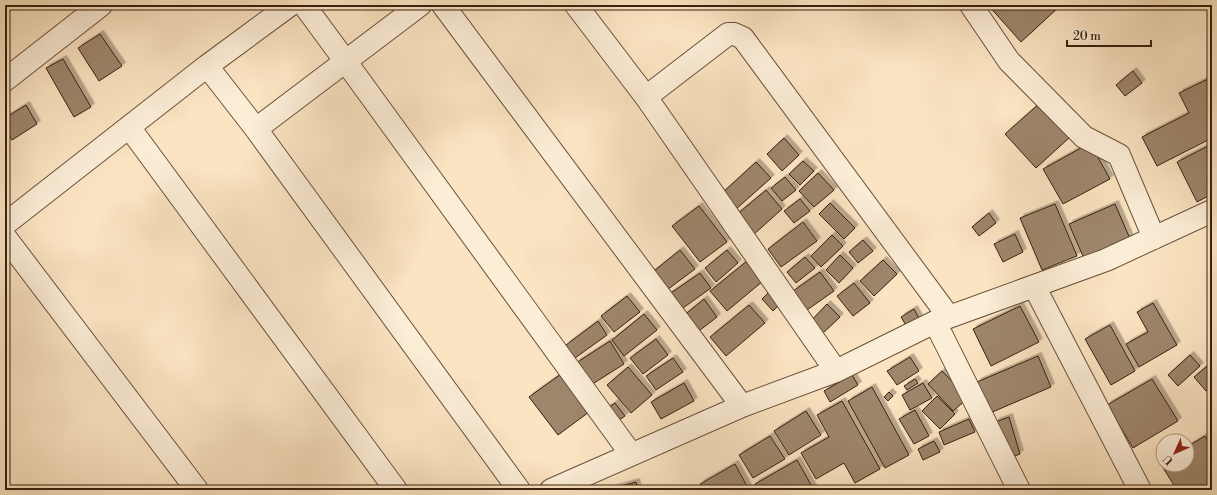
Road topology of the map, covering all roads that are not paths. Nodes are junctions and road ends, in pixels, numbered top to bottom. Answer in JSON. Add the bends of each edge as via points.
{"nodes":[{"id":1,"x":101,"y":5,"type":"edge"},
{"id":2,"x":290,"y":5,"type":"edge"},
{"id":3,"x":304,"y":5,"type":"edge"},
{"id":4,"x":420,"y":5,"type":"edge"},
{"id":5,"x":443,"y":5,"type":"edge"},
{"id":6,"x":576,"y":5,"type":"edge"},
{"id":7,"x":971,"y":5,"type":"edge"},
{"id":8,"x":346,"y":62,"type":"junction"},
{"id":9,"x":207,"y":66,"type":"junction"},
{"id":10,"x":5,"y":80,"type":"edge"},
{"id":11,"x":646,"y":96,"type":"junction"},
{"id":12,"x":129,"y":127,"type":"junction"},
{"id":13,"x":256,"y":130,"type":"junction"},
{"id":14,"x":1212,"y":211,"type":"edge"},
{"id":15,"x":5,"y":224,"type":"edge"},
{"id":16,"x":5,"y":237,"type":"edge"},
{"id":17,"x":1154,"y":238,"type":"junction"},
{"id":18,"x":1034,"y":286,"type":"junction"},
{"id":19,"x":942,"y":319,"type":"junction"},
{"id":20,"x":836,"y":371,"type":"junction"},
{"id":21,"x":742,"y":406,"type":"junction"},
{"id":22,"x":631,"y":454,"type":"junction"},
{"id":23,"x":197,"y":490,"type":"edge"},
{"id":24,"x":396,"y":490,"type":"edge"},
{"id":25,"x":519,"y":490,"type":"edge"},
{"id":26,"x":551,"y":490,"type":"edge"},
{"id":27,"x":1019,"y":490,"type":"edge"},
{"id":28,"x":1140,"y":490,"type":"edge"}],
"edges":[{"from":1,"to":10,"type":"street"},
{"from":2,"to":9,"type":"street"},
{"from":3,"to":8,"type":"street"},
{"from":4,"to":8,"type":"street"},
{"from":5,"to":21,"type":"street"},
{"from":6,"to":11,"type":"street"},
{"from":7,"to":17,"type":"street","via":[[1009,61],[1084,137],[1119,155]]},
{"from":8,"to":13,"type":"street"},
{"from":8,"to":22,"type":"street"},
{"from":9,"to":12,"type":"street"},
{"from":9,"to":13,"type":"street"},
{"from":11,"to":19,"type":"street","via":[[728,34],[743,38]]},
{"from":11,"to":20,"type":"street"},
{"from":12,"to":15,"type":"street"},
{"from":12,"to":24,"type":"street"},
{"from":13,"to":25,"type":"street"},
{"from":14,"to":17,"type":"street"},
{"from":16,"to":23,"type":"street"},
{"from":17,"to":18,"type":"street","via":[[1106,260]]},
{"from":18,"to":19,"type":"street"},
{"from":18,"to":28,"type":"street"},
{"from":19,"to":20,"type":"street"},
{"from":19,"to":27,"type":"street"},
{"from":20,"to":21,"type":"street"},
{"from":21,"to":22,"type":"street"},
{"from":22,"to":26,"type":"street"}]}
